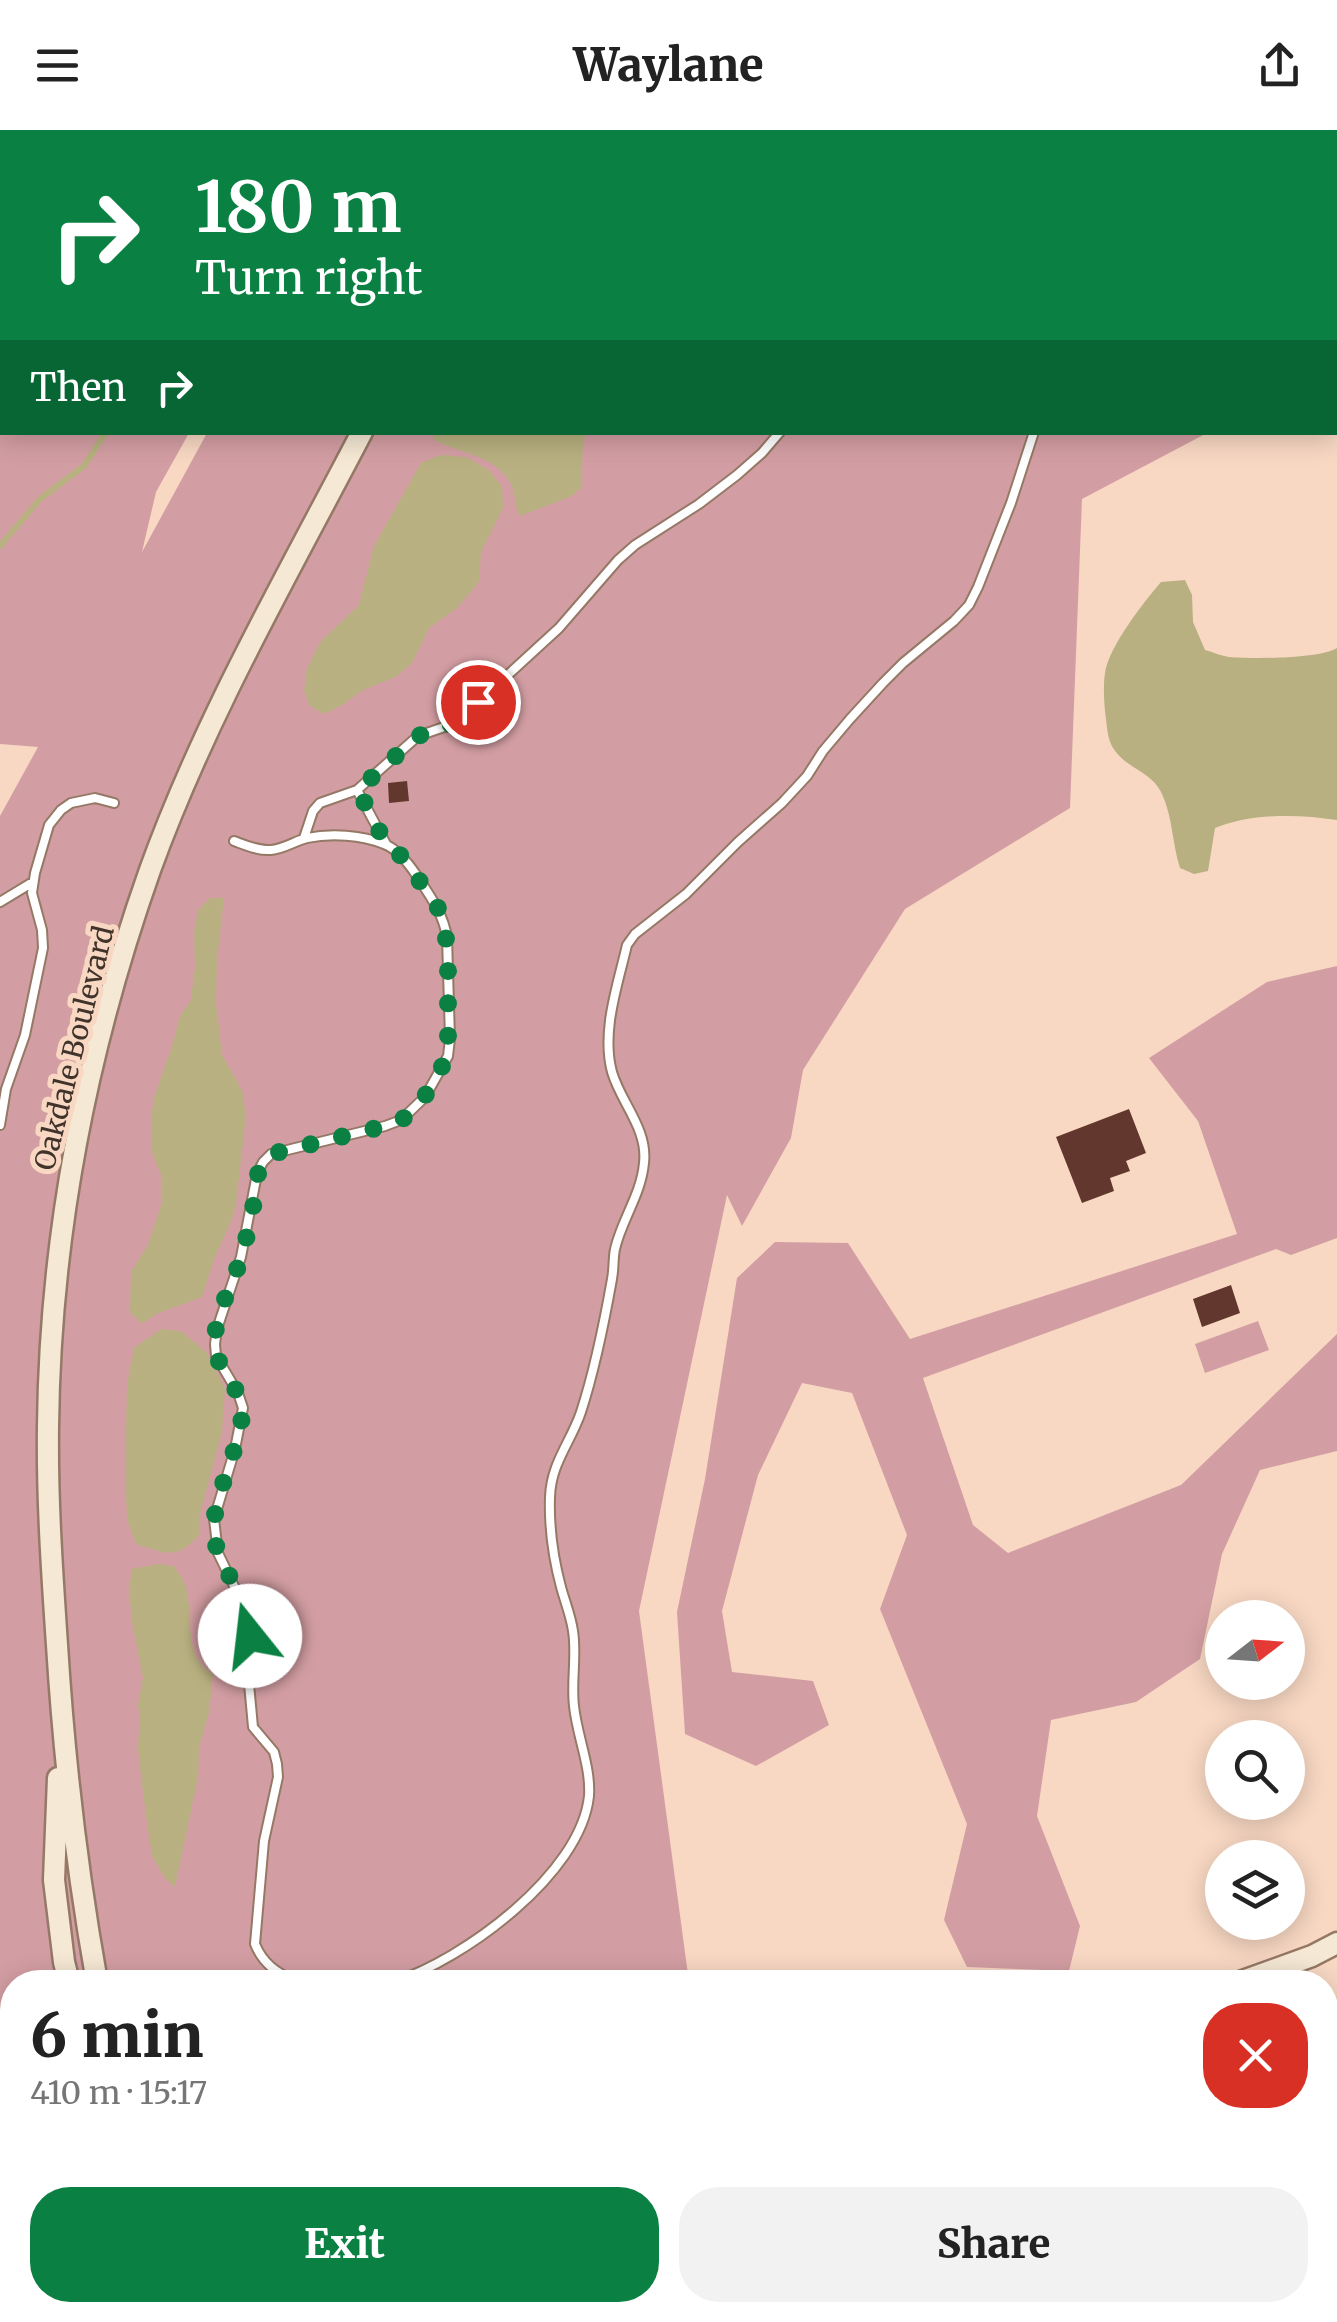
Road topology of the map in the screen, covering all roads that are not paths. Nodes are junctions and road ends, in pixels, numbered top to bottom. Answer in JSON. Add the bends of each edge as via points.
{"nodes":[{"id":1,"x":360,"y":435,"type":"edge"},
{"id":2,"x":777,"y":435,"type":"edge"},
{"id":3,"x":1033,"y":435,"type":"edge"},
{"id":4,"x":358,"y":790,"type":"junction"},
{"id":5,"x":114,"y":802,"type":"dead end"},
{"id":6,"x":304,"y":838,"type":"junction"},
{"id":7,"x":234,"y":841,"type":"dead end"},
{"id":8,"x":386,"y":844,"type":"junction"},
{"id":9,"x":34,"y":882,"type":"junction"},
{"id":10,"x":0,"y":902,"type":"edge"},
{"id":11,"x":0,"y":1126,"type":"edge"},
{"id":12,"x":62,"y":1726,"type":"junction"},
{"id":13,"x":1337,"y":1943,"type":"edge"},
{"id":14,"x":66,"y":1970,"type":"edge"},
{"id":15,"x":95,"y":1970,"type":"edge"},
{"id":16,"x":275,"y":1970,"type":"edge"},
{"id":17,"x":427,"y":1970,"type":"edge"},
{"id":18,"x":1273,"y":1970,"type":"edge"}],
"edges":[{"from":1,"to":12,"type":"main road","name":"Oakdale Boulevard","via":[[234,677],[172,815],[116,976],[88,1085],[65,1216],[50,1366],[50,1536]]},
{"from":2,"to":4,"type":"lane","via":[[736,475],[618,560],[559,628],[463,716],[418,736]]},
{"from":3,"to":17,"type":"lane","via":[[969,605],[883,682],[782,802],[627,944],[610,1024],[610,1061],[645,1160],[614,1252],[590,1385],[550,1494],[555,1562],[574,1634],[576,1724],[589,1795],[558,1865],[478,1940]]},
{"from":4,"to":6,"type":"lane","via":[[320,803]]},
{"from":4,"to":8,"type":"lane"},
{"from":5,"to":9,"type":"lane","via":[[83,799],[61,810],[49,825]]},
{"from":6,"to":7,"type":"lane","via":[[272,850]]},
{"from":6,"to":8,"type":"lane","via":[[346,836]]},
{"from":8,"to":16,"type":"lane","via":[[412,870],[445,923],[448,1056],[402,1120],[284,1150],[263,1162],[214,1344],[243,1408],[214,1537],[248,1617],[253,1727],[278,1764],[254,1944]]},
{"from":9,"to":10,"type":"lane"},
{"from":9,"to":11,"type":"lane","via":[[44,948]]},
{"from":12,"to":14,"type":"main road","name":"Oakdale Boulevard","via":[[54,1880]]},
{"from":12,"to":15,"type":"main road","name":"Oakdale Boulevard"},
{"from":13,"to":18,"type":"main road"}]}
